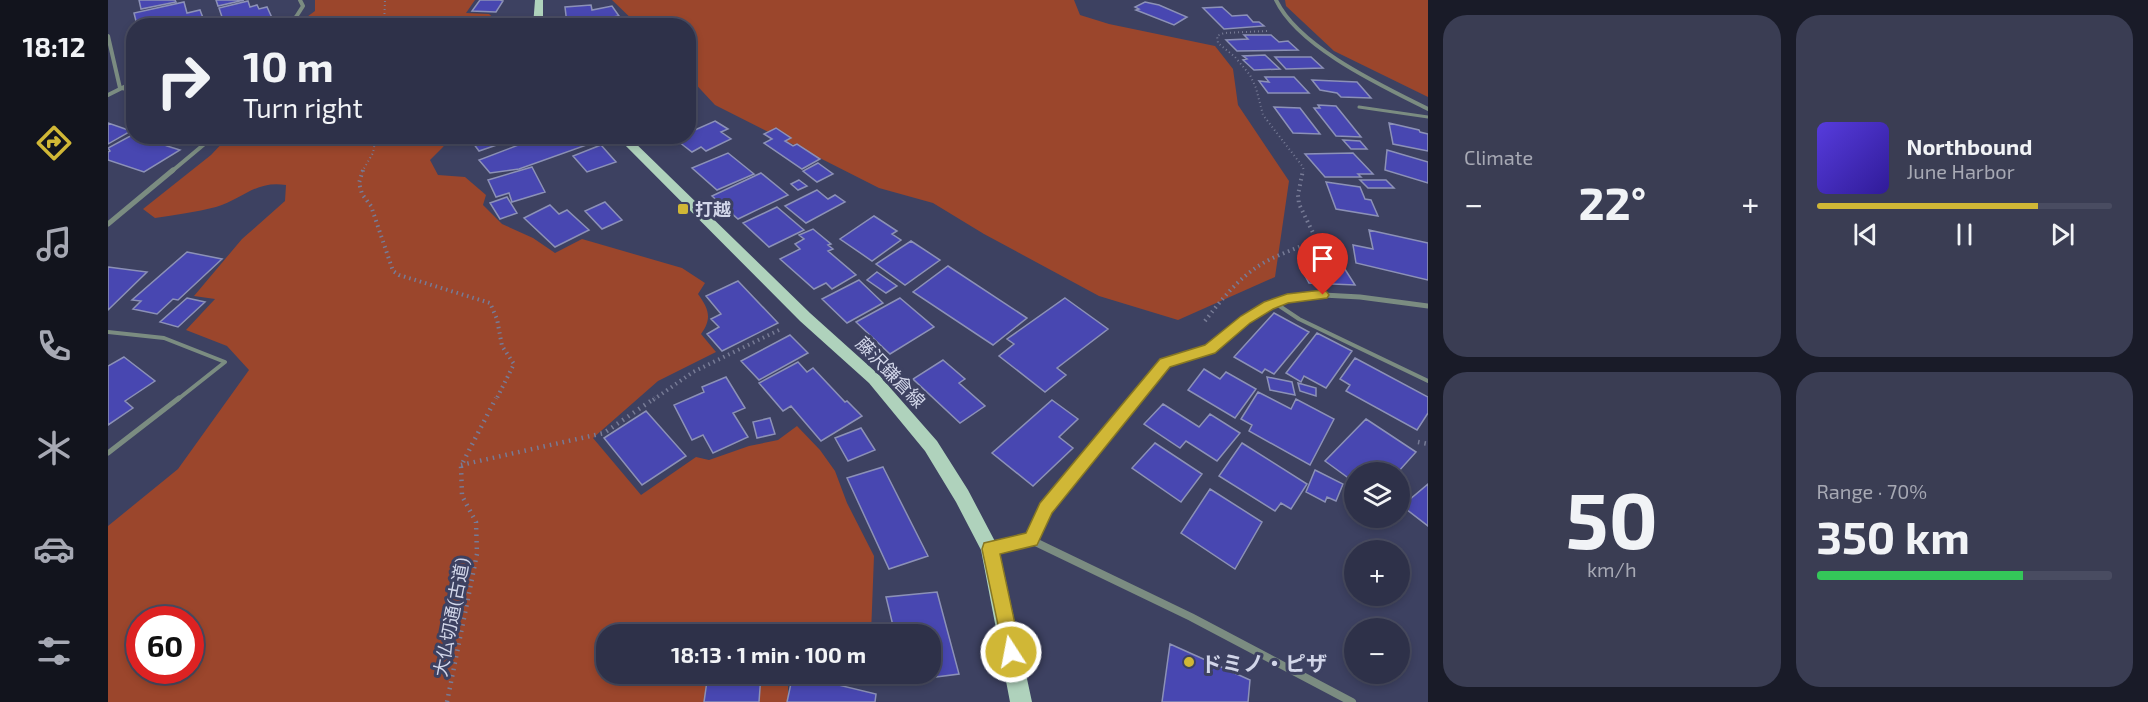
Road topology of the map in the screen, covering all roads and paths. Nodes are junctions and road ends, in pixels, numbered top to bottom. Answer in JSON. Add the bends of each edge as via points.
{"nodes":[{"id":1,"x":300,"y":0,"type":"edge"},
{"id":2,"x":385,"y":0,"type":"edge"},
{"id":3,"x":539,"y":0,"type":"edge"},
{"id":4,"x":1276,"y":0,"type":"edge"},
{"id":5,"x":294,"y":18,"type":"edge"},
{"id":6,"x":384,"y":18,"type":"edge"},
{"id":7,"x":538,"y":18,"type":"edge"},
{"id":8,"x":1298,"y":29,"type":"junction"},
{"id":9,"x":108,"y":36,"type":"edge"},
{"id":10,"x":126,"y":85,"type":"edge"},
{"id":11,"x":120,"y":88,"type":"junction"},
{"id":12,"x":126,"y":89,"type":"edge"},
{"id":13,"x":108,"y":95,"type":"edge"},
{"id":14,"x":1359,"y":107,"type":"dead end"},
{"id":15,"x":1428,"y":109,"type":"edge"},
{"id":16,"x":1428,"y":117,"type":"edge"},
{"id":17,"x":204,"y":144,"type":"edge"},
{"id":18,"x":375,"y":144,"type":"edge"},
{"id":19,"x":629,"y":144,"type":"edge"},
{"id":20,"x":108,"y":224,"type":"edge"},
{"id":21,"x":1275,"y":303,"type":"junction"},
{"id":22,"x":1428,"y":306,"type":"edge"},
{"id":23,"x":805,"y":317,"type":"junction"},
{"id":24,"x":108,"y":332,"type":"edge"},
{"id":25,"x":1188,"y":356,"type":"junction"},
{"id":26,"x":1428,"y":381,"type":"edge"},
{"id":27,"x":1419,"y":442,"type":"dead end"},
{"id":28,"x":1428,"y":444,"type":"edge"},
{"id":29,"x":108,"y":453,"type":"edge"},
{"id":30,"x":461,"y":466,"type":"junction"},
{"id":31,"x":1031,"y":540,"type":"junction"},
{"id":32,"x":990,"y":549,"type":"junction"},
{"id":33,"x":447,"y":702,"type":"edge"},
{"id":34,"x":1021,"y":702,"type":"edge"},
{"id":35,"x":1353,"y":702,"type":"edge"}],
"edges":[{"from":1,"to":5,"type":"street","via":[[303,6]]},
{"from":2,"to":6,"type":"path"},
{"from":3,"to":7,"type":"main road"},
{"from":4,"to":8,"type":"street","via":[[1277,7]]},
{"from":8,"to":15,"type":"street","via":[[1351,68]]},
{"from":8,"to":25,"type":"path","via":[[1217,36],[1218,43],[1232,52],[1254,84],[1264,117],[1303,167],[1299,205],[1314,228],[1316,239],[1264,262],[1245,276],[1206,319],[1191,342]]},
{"from":9,"to":11,"type":"street"},
{"from":10,"to":11,"type":"street"},
{"from":11,"to":12,"type":"street"},
{"from":11,"to":13,"type":"street"},
{"from":14,"to":16,"type":"lane"},
{"from":17,"to":20,"type":"street"},
{"from":18,"to":30,"type":"path","name":"大仏切通(古道)","via":[[359,183],[393,271],[490,303],[502,346],[514,364]]},
{"from":19,"to":23,"type":"main road","name":"藤沢鎌倉線"},
{"from":21,"to":22,"type":"street","via":[[1323,295]]},
{"from":21,"to":25,"type":"street","via":[[1210,349]]},
{"from":21,"to":26,"type":"lane","via":[[1299,319]]},
{"from":23,"to":30,"type":"path","via":[[693,372],[604,433]]},
{"from":23,"to":32,"type":"main road","name":"藤沢鎌倉線","via":[[874,379],[931,446]]},
{"from":24,"to":29,"type":"lane","via":[[164,338],[225,362]]},
{"from":25,"to":31,"type":"street","via":[[1165,363],[1046,508]]},
{"from":27,"to":28,"type":"path"},
{"from":30,"to":33,"type":"path","name":"大仏切通(古道)","via":[[462,496],[476,522],[477,554]]},
{"from":31,"to":32,"type":"street"},
{"from":31,"to":35,"type":"street","via":[[1191,616]]},
{"from":32,"to":34,"type":"main road","name":"藤沢鎌倉線"}]}
